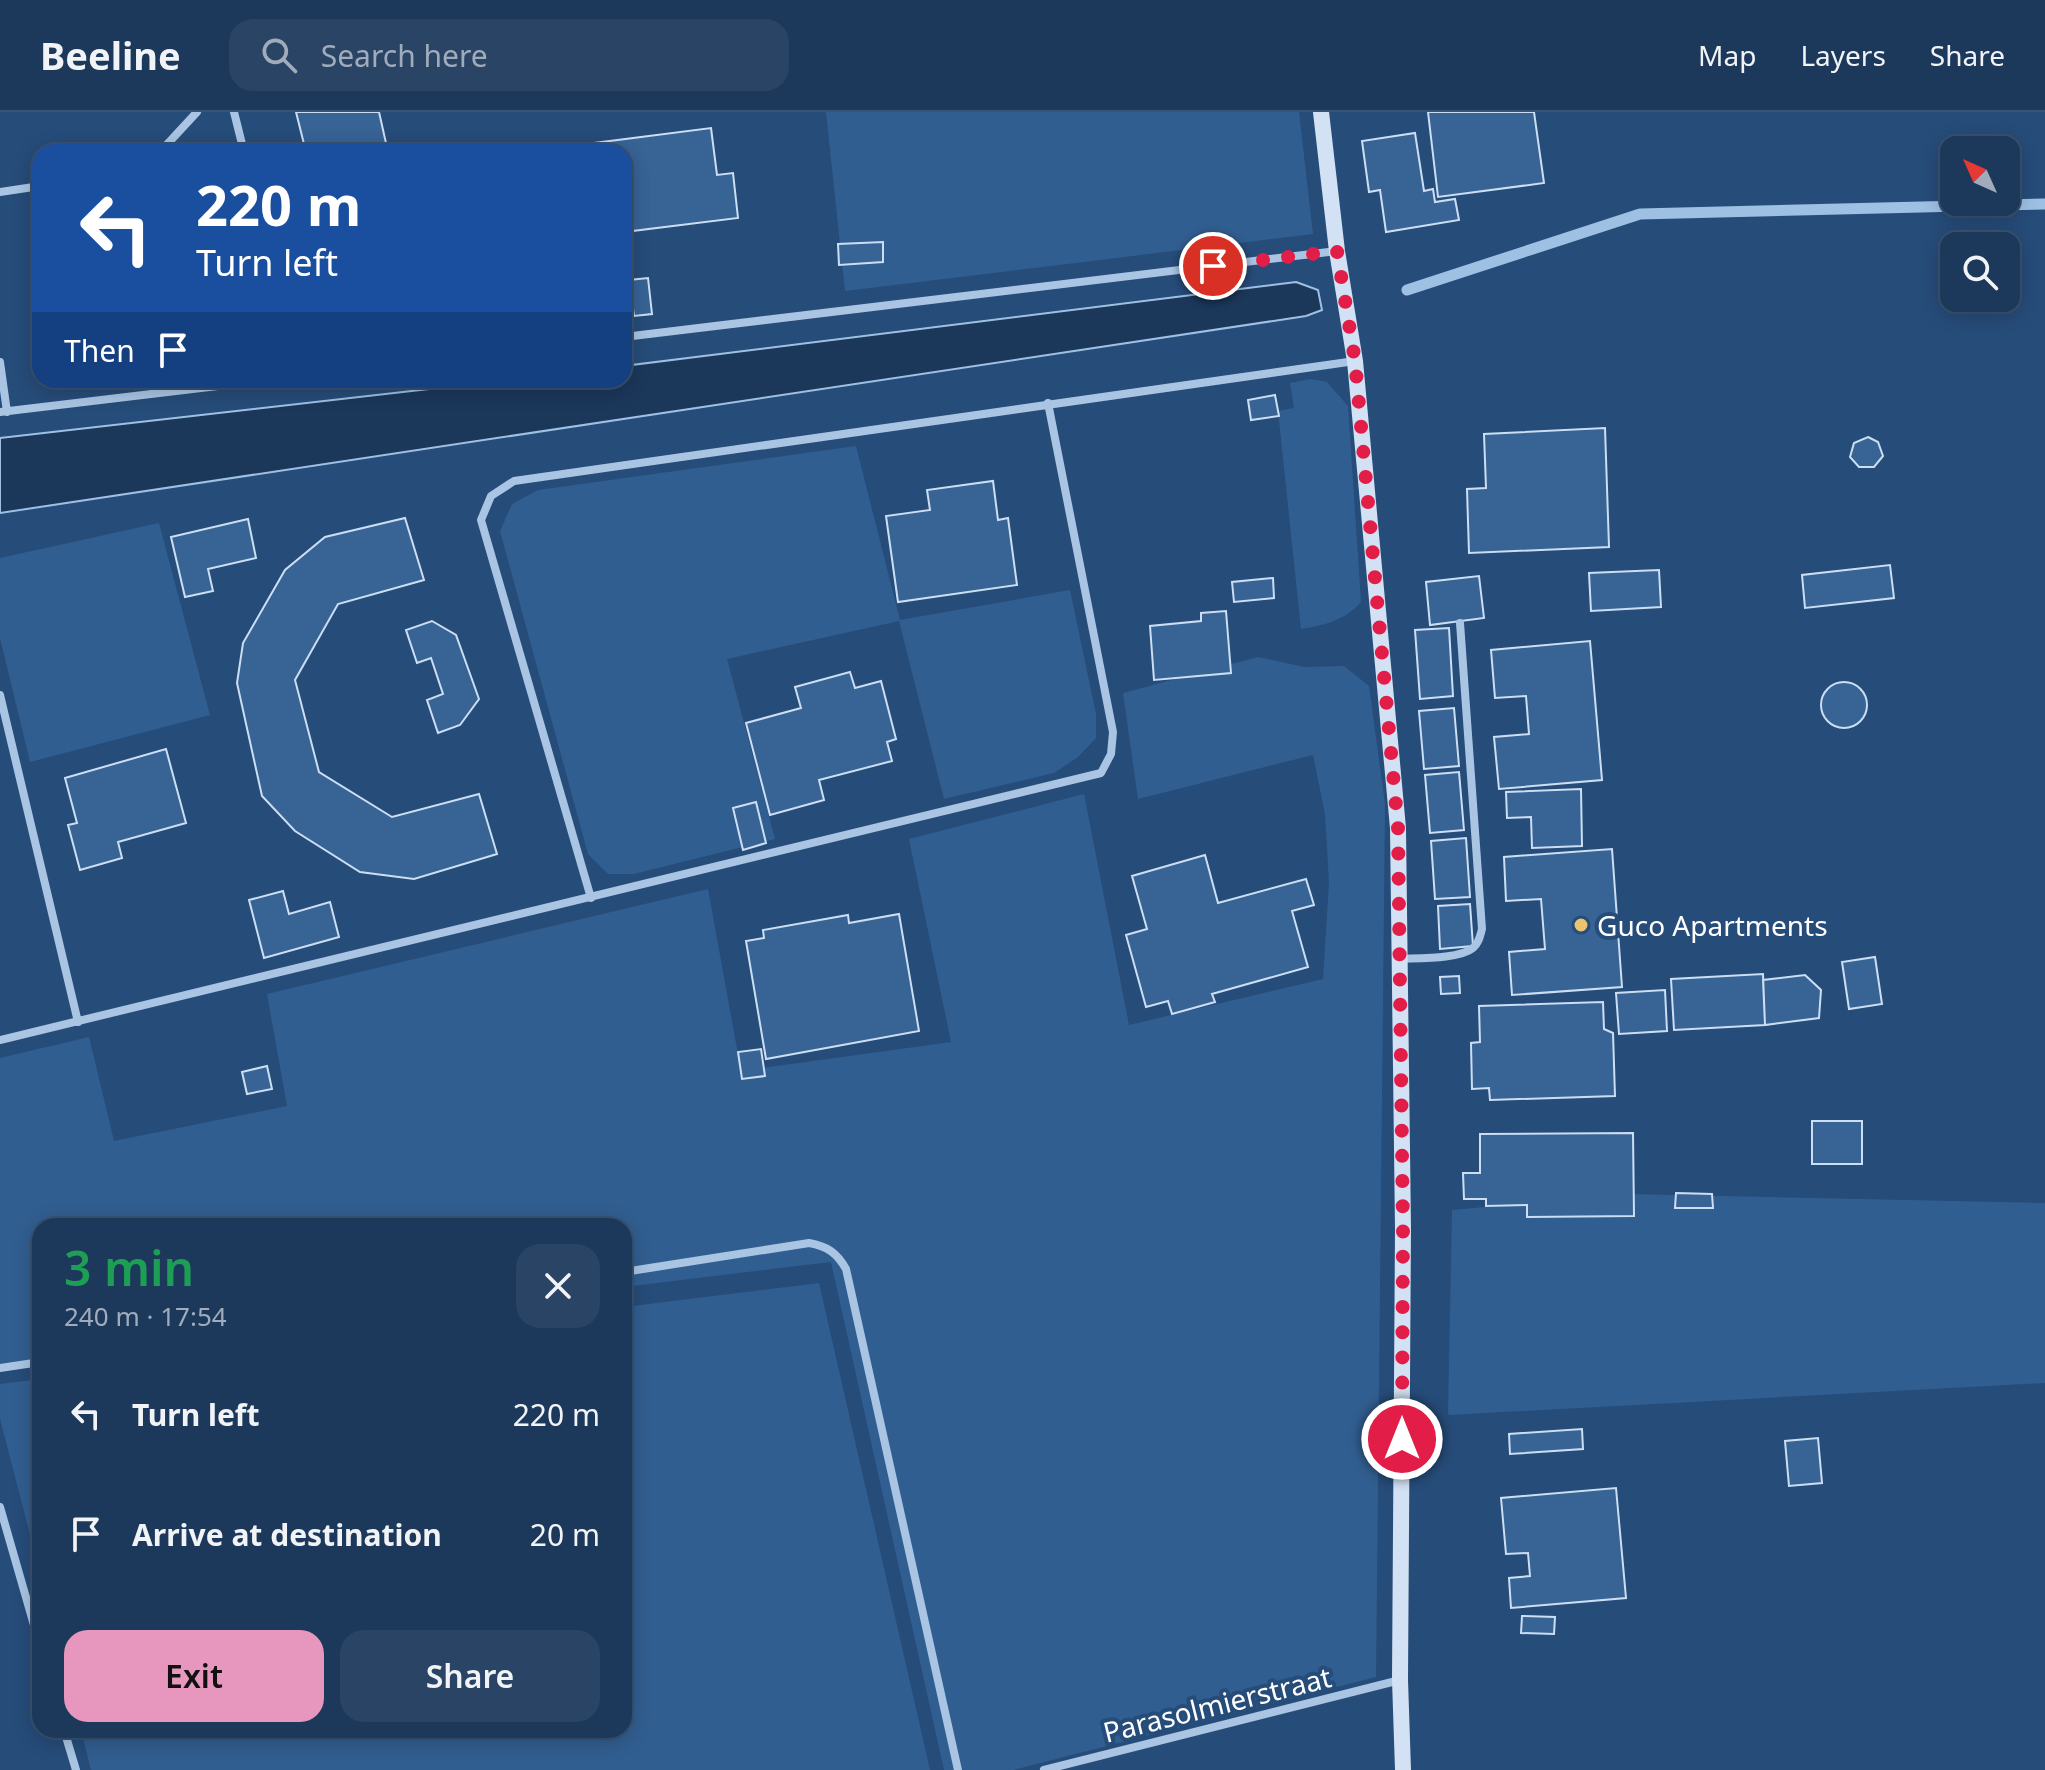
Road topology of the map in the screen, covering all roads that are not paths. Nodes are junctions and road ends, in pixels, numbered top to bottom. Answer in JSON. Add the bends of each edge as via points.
{"nodes":[{"id":1,"x":197,"y":112,"type":"edge"},
{"id":2,"x":234,"y":112,"type":"edge"},
{"id":3,"x":1321,"y":112,"type":"edge"},
{"id":4,"x":167,"y":144,"type":"edge"},
{"id":5,"x":242,"y":144,"type":"edge"},
{"id":6,"x":32,"y":187,"type":"edge"},
{"id":7,"x":0,"y":192,"type":"edge"},
{"id":8,"x":1337,"y":251,"type":"junction"},
{"id":9,"x":632,"y":336,"type":"edge"},
{"id":10,"x":1355,"y":361,"type":"junction"},
{"id":11,"x":0,"y":362,"type":"edge"},
{"id":12,"x":202,"y":388,"type":"edge"},
{"id":13,"x":1048,"y":403,"type":"junction"},
{"id":14,"x":4,"y":412,"type":"edge"},
{"id":15,"x":1460,"y":623,"type":"dead end"},
{"id":16,"x":0,"y":695,"type":"edge"},
{"id":17,"x":591,"y":898,"type":"junction"},
{"id":18,"x":1400,"y":959,"type":"junction"},
{"id":19,"x":78,"y":1022,"type":"junction"},
{"id":20,"x":0,"y":1040,"type":"edge"},
{"id":21,"x":632,"y":1271,"type":"edge"},
{"id":22,"x":32,"y":1363,"type":"edge"},
{"id":23,"x":0,"y":1368,"type":"edge"},
{"id":24,"x":0,"y":1507,"type":"edge"},
{"id":25,"x":32,"y":1618,"type":"edge"},
{"id":26,"x":1400,"y":1680,"type":"junction"},
{"id":27,"x":66,"y":1738,"type":"edge"},
{"id":28,"x":76,"y":1770,"type":"edge"},
{"id":29,"x":958,"y":1770,"type":"edge"},
{"id":30,"x":1044,"y":1770,"type":"edge"},
{"id":31,"x":1403,"y":1770,"type":"edge"}],
"edges":[{"from":1,"to":4,"type":"street"},
{"from":2,"to":5,"type":"street"},
{"from":3,"to":8,"type":"main road"},
{"from":6,"to":7,"type":"street"},
{"from":8,"to":9,"type":"street"},
{"from":8,"to":10,"type":"main road"},
{"from":10,"to":13,"type":"street"},
{"from":10,"to":18,"type":"main road","via":[[1398,828]]},
{"from":11,"to":14,"type":"street"},
{"from":12,"to":14,"type":"street"},
{"from":13,"to":17,"type":"street","via":[[1113,732],[1111,754],[1101,773]]},
{"from":13,"to":17,"type":"street","via":[[514,481],[491,496],[481,520]]},
{"from":15,"to":18,"type":"street","via":[[1482,929],[1471,950]]},
{"from":16,"to":19,"type":"street"},
{"from":17,"to":19,"type":"street"},
{"from":18,"to":26,"type":"main road"},
{"from":19,"to":20,"type":"street"},
{"from":21,"to":29,"type":"street","via":[[809,1243],[838,1256],[846,1269]]},
{"from":22,"to":23,"type":"street"},
{"from":24,"to":25,"type":"street"},
{"from":26,"to":30,"type":"street","name":"Parasolmierstraat"},
{"from":26,"to":31,"type":"main road"},
{"from":27,"to":28,"type":"street"}]}
